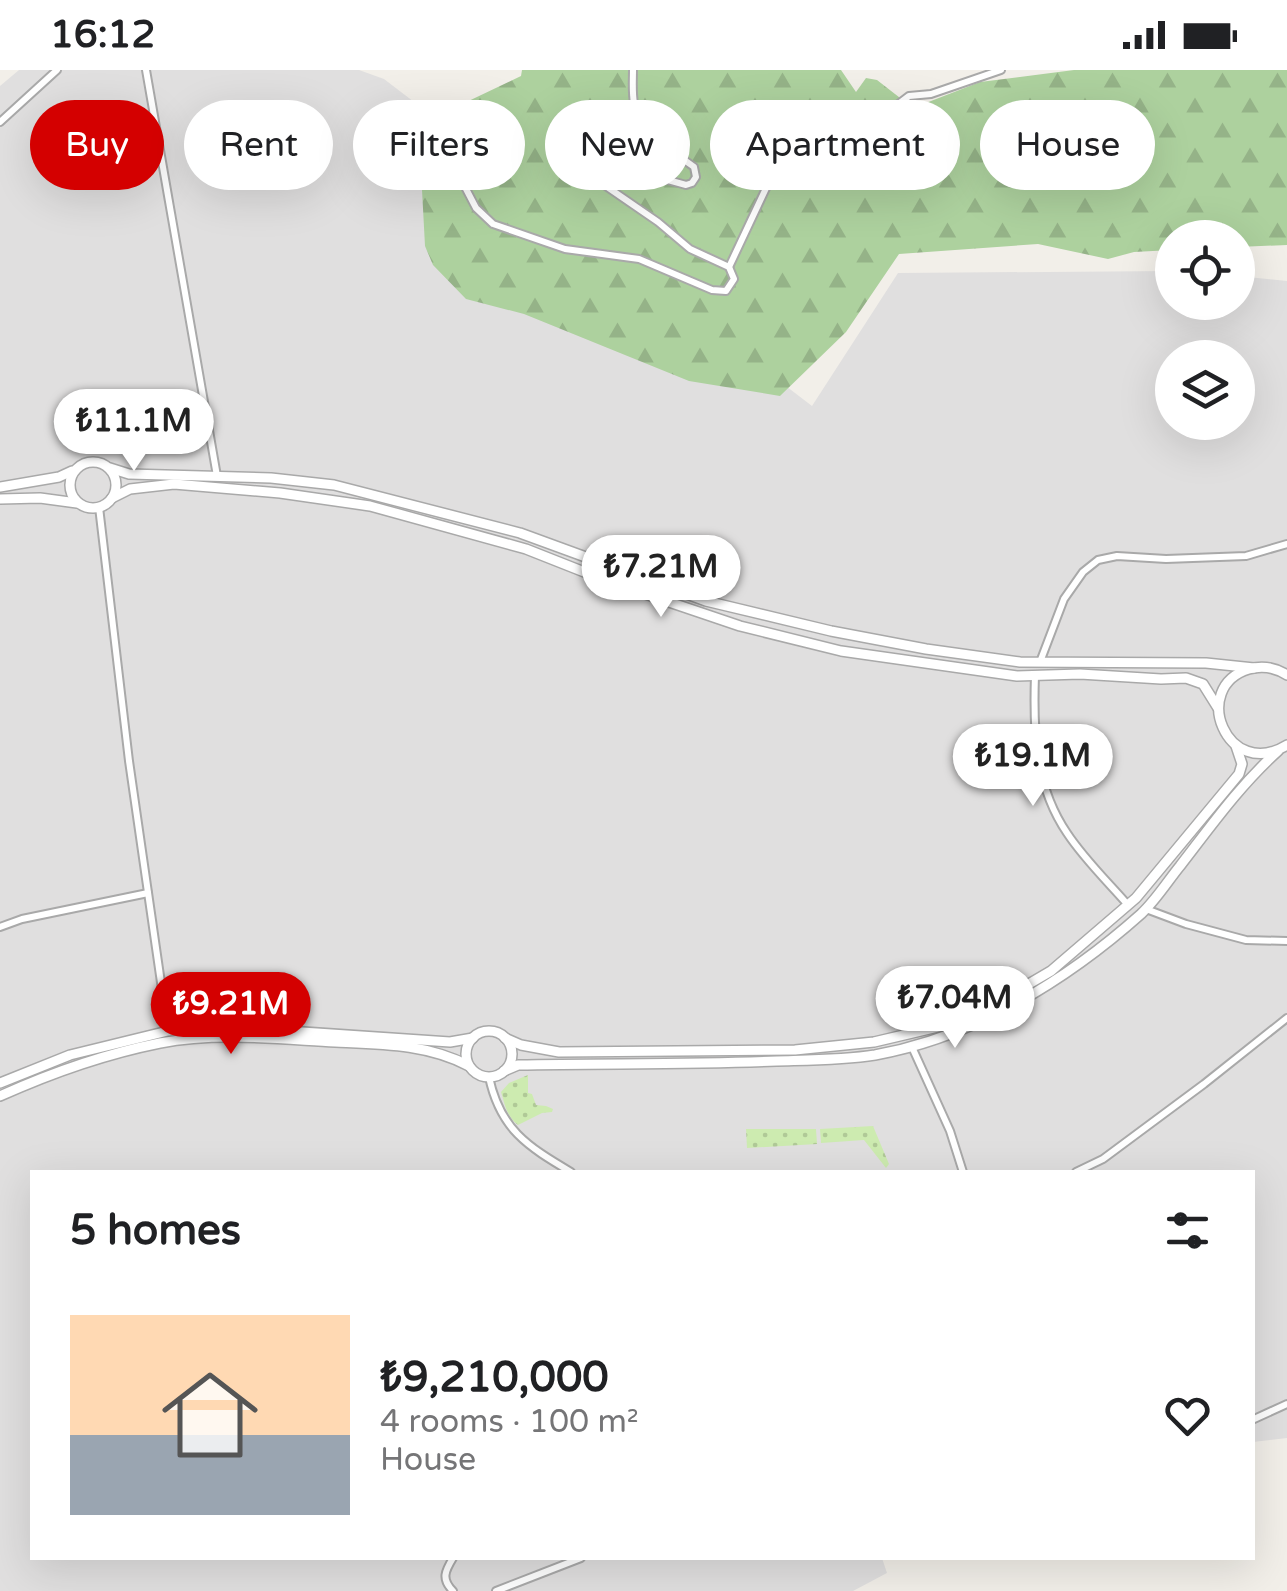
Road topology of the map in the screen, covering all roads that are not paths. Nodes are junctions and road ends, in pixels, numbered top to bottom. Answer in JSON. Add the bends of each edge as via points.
{"nodes":[{"id":1,"x":57,"y":70,"type":"edge"},
{"id":2,"x":146,"y":70,"type":"edge"},
{"id":3,"x":633,"y":70,"type":"edge"},
{"id":4,"x":1001,"y":70,"type":"edge"},
{"id":5,"x":0,"y":122,"type":"edge"},
{"id":6,"x":467,"y":190,"type":"edge"},
{"id":7,"x":729,"y":267,"type":"junction"},
{"id":8,"x":110,"y":468,"type":"junction"},
{"id":9,"x":75,"y":470,"type":"junction"},
{"id":10,"x":217,"y":476,"type":"junction"},
{"id":11,"x":0,"y":487,"type":"edge"},
{"id":12,"x":112,"y":498,"type":"junction"},
{"id":13,"x":0,"y":499,"type":"edge"},
{"id":14,"x":78,"y":503,"type":"junction"},
{"id":15,"x":100,"y":508,"type":"junction"},
{"id":16,"x":1287,"y":544,"type":"edge"},
{"id":17,"x":1040,"y":662,"type":"junction"},
{"id":18,"x":1254,"y":668,"type":"junction"},
{"id":19,"x":1035,"y":675,"type":"junction"},
{"id":20,"x":1287,"y":675,"type":"edge"},
{"id":21,"x":1218,"y":708,"type":"junction"},
{"id":22,"x":1236,"y":746,"type":"junction"},
{"id":23,"x":1283,"y":748,"type":"edge"},
{"id":24,"x":148,"y":893,"type":"junction"},
{"id":25,"x":1128,"y":906,"type":"junction"},
{"id":26,"x":1146,"y":910,"type":"junction"},
{"id":27,"x":0,"y":927,"type":"edge"},
{"id":28,"x":1287,"y":941,"type":"edge"},
{"id":29,"x":1287,"y":1018,"type":"edge"},
{"id":30,"x":168,"y":1031,"type":"junction"},
{"id":31,"x":473,"y":1038,"type":"junction"},
{"id":32,"x":506,"y":1038,"type":"junction"},
{"id":33,"x":912,"y":1046,"type":"junction"},
{"id":34,"x":470,"y":1066,"type":"junction"},
{"id":35,"x":504,"y":1071,"type":"junction"},
{"id":36,"x":489,"y":1076,"type":"junction"},
{"id":37,"x":0,"y":1084,"type":"edge"},
{"id":38,"x":0,"y":1096,"type":"edge"},
{"id":39,"x":568,"y":1170,"type":"edge"},
{"id":40,"x":961,"y":1170,"type":"edge"},
{"id":41,"x":1080,"y":1170,"type":"edge"},
{"id":42,"x":1287,"y":1404,"type":"edge"},
{"id":43,"x":1255,"y":1419,"type":"edge"},
{"id":44,"x":452,"y":1560,"type":"edge"},
{"id":45,"x":576,"y":1560,"type":"edge"},
{"id":46,"x":454,"y":1591,"type":"edge"},
{"id":47,"x":496,"y":1591,"type":"edge"}],
"edges":[{"from":1,"to":5,"type":"street"},
{"from":2,"to":10,"type":"street"},
{"from":3,"to":7,"type":"street","via":[[638,116],[654,138],[694,167],[696,177],[686,185],[610,164],[596,180],[690,250]]},
{"from":4,"to":7,"type":"street","via":[[909,96],[864,137],[793,141]]},
{"from":6,"to":7,"type":"street","via":[[494,224],[565,249],[639,259],[726,292],[734,279]]},
{"from":8,"to":9,"type":"street","via":[[96,461]]},
{"from":8,"to":10,"type":"street"},
{"from":8,"to":12,"type":"street"},
{"from":9,"to":11,"type":"street"},
{"from":9,"to":14,"type":"street","via":[[69,483]]},
{"from":10,"to":17,"type":"street","via":[[334,485],[520,533],[706,602],[926,650]]},
{"from":12,"to":15,"type":"street"},
{"from":12,"to":19,"type":"street","via":[[174,484],[370,506],[526,550],[740,626],[840,651]]},
{"from":13,"to":14,"type":"street"},
{"from":14,"to":15,"type":"street"},
{"from":15,"to":24,"type":"street"},
{"from":16,"to":17,"type":"street","via":[[1246,556],[1098,560],[1064,599]]},
{"from":17,"to":18,"type":"street"},
{"from":18,"to":20,"type":"street"},
{"from":18,"to":21,"type":"street","via":[[1229,682]]},
{"from":19,"to":21,"type":"street","via":[[1186,678],[1203,684]]},
{"from":19,"to":25,"type":"street","via":[[1036,747],[1053,810]]},
{"from":21,"to":22,"type":"street"},
{"from":22,"to":23,"type":"street","via":[[1264,754]]},
{"from":22,"to":25,"type":"street","via":[[1239,774]]},
{"from":23,"to":26,"type":"street","via":[[1253,774]]},
{"from":24,"to":27,"type":"street"},
{"from":24,"to":30,"type":"street"},
{"from":25,"to":32,"type":"street","via":[[1050,971],[993,1004],[942,1026],[874,1042],[796,1050],[559,1052]]},
{"from":26,"to":28,"type":"street","via":[[1246,940]]},
{"from":26,"to":33,"type":"street","via":[[1021,1002]]},
{"from":29,"to":41,"type":"street"},
{"from":30,"to":31,"type":"street"},
{"from":30,"to":37,"type":"street","via":[[70,1055]]},
{"from":31,"to":32,"type":"street","via":[[486,1031]]},
{"from":31,"to":34,"type":"street","via":[[466,1051]]},
{"from":32,"to":35,"type":"street","via":[[512,1051]]},
{"from":33,"to":35,"type":"street","via":[[811,1060],[518,1065]]},
{"from":33,"to":40,"type":"street"},
{"from":34,"to":36,"type":"street"},
{"from":34,"to":38,"type":"street","via":[[389,1044],[162,1042]]},
{"from":35,"to":36,"type":"street"},
{"from":36,"to":39,"type":"street","via":[[501,1115],[516,1134]]},
{"from":42,"to":43,"type":"street"},
{"from":44,"to":46,"type":"street","via":[[445,1580]]},
{"from":45,"to":47,"type":"street"}]}
